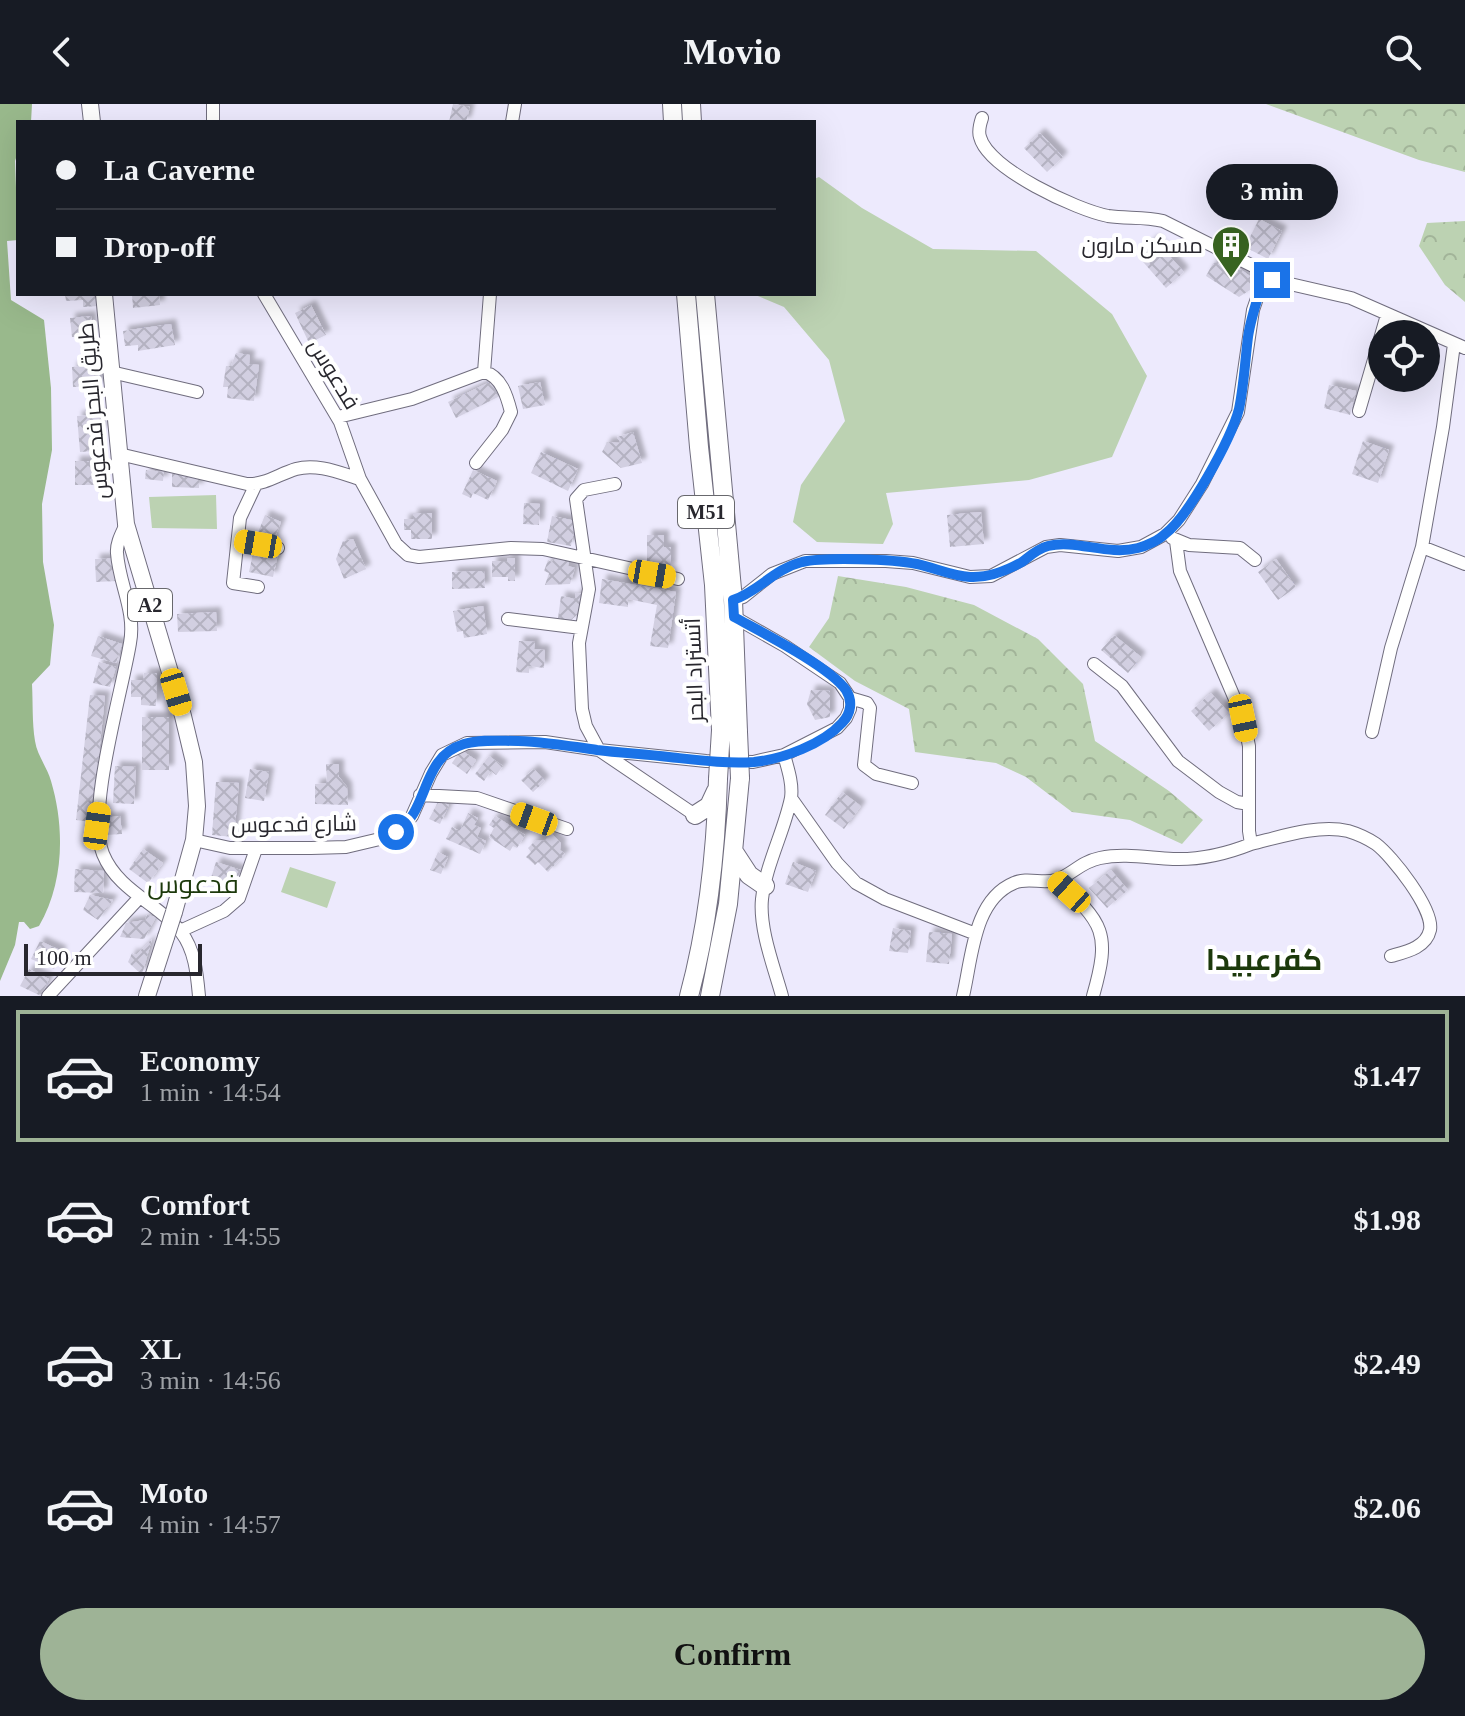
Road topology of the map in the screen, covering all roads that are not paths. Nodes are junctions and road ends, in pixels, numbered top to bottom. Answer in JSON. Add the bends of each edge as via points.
{"nodes":[{"id":1,"x":982,"y":118,"type":"dead end"},
{"id":2,"x":1264,"y":278,"type":"junction"},
{"id":3,"x":104,"y":296,"type":"edge"},
{"id":4,"x":265,"y":296,"type":"edge"},
{"id":5,"x":490,"y":296,"type":"edge"},
{"id":6,"x":686,"y":296,"type":"edge"},
{"id":7,"x":705,"y":296,"type":"edge"},
{"id":8,"x":1387,"y":315,"type":"junction"},
{"id":9,"x":1459,"y":346,"type":"edge"},
{"id":10,"x":111,"y":372,"type":"junction"},
{"id":11,"x":484,"y":372,"type":"junction"},
{"id":12,"x":197,"y":392,"type":"dead end"},
{"id":13,"x":1359,"y":411,"type":"dead end"},
{"id":14,"x":338,"y":417,"type":"junction"},
{"id":15,"x":119,"y":454,"type":"junction"},
{"id":16,"x":476,"y":463,"type":"dead end"},
{"id":17,"x":360,"y":479,"type":"junction"},
{"id":18,"x":256,"y":484,"type":"junction"},
{"id":19,"x":615,"y":484,"type":"dead end"},
{"id":20,"x":126,"y":524,"type":"junction"},
{"id":21,"x":1171,"y":538,"type":"junction"},
{"id":22,"x":238,"y":541,"type":"junction"},
{"id":23,"x":1422,"y":547,"type":"junction"},
{"id":24,"x":278,"y":548,"type":"dead end"},
{"id":25,"x":584,"y":559,"type":"junction"},
{"id":26,"x":1255,"y":560,"type":"dead end"},
{"id":27,"x":1465,"y":564,"type":"edge"},
{"id":28,"x":678,"y":579,"type":"dead end"},
{"id":29,"x":258,"y":587,"type":"dead end"},
{"id":30,"x":734,"y":609,"type":"junction"},
{"id":31,"x":508,"y":619,"type":"dead end"},
{"id":32,"x":581,"y":628,"type":"junction"},
{"id":33,"x":1094,"y":664,"type":"dead end"},
{"id":34,"x":850,"y":698,"type":"junction"},
{"id":35,"x":729,"y":731,"type":"junction"},
{"id":36,"x":1372,"y":732,"type":"dead end"},
{"id":37,"x":599,"y":750,"type":"junction"},
{"id":38,"x":784,"y":755,"type":"junction"},
{"id":39,"x":718,"y":782,"type":"junction"},
{"id":40,"x":912,"y":783,"type":"dead end"},
{"id":41,"x":420,"y":795,"type":"junction"},
{"id":42,"x":791,"y":798,"type":"junction"},
{"id":43,"x":1249,"y":804,"type":"junction"},
{"id":44,"x":695,"y":815,"type":"junction"},
{"id":45,"x":567,"y":829,"type":"dead end"},
{"id":46,"x":716,"y":834,"type":"junction"},
{"id":47,"x":194,"y":840,"type":"junction"},
{"id":48,"x":1251,"y":844,"type":"junction"},
{"id":49,"x":256,"y":849,"type":"junction"},
{"id":50,"x":734,"y":852,"type":"junction"},
{"id":51,"x":1056,"y":880,"type":"junction"},
{"id":52,"x":765,"y":886,"type":"junction"},
{"id":53,"x":139,"y":898,"type":"junction"},
{"id":54,"x":728,"y":904,"type":"junction"},
{"id":55,"x":173,"y":934,"type":"junction"},
{"id":56,"x":976,"y":934,"type":"junction"},
{"id":57,"x":1391,"y":956,"type":"dead end"},
{"id":58,"x":48,"y":996,"type":"edge"},
{"id":59,"x":147,"y":996,"type":"edge"},
{"id":60,"x":199,"y":996,"type":"edge"},
{"id":61,"x":689,"y":996,"type":"edge"},
{"id":62,"x":710,"y":996,"type":"edge"},
{"id":63,"x":782,"y":996,"type":"edge"},
{"id":64,"x":963,"y":996,"type":"edge"},
{"id":65,"x":1093,"y":996,"type":"edge"}],
"edges":[{"from":1,"to":2,"type":"street","via":[[980,138],[1023,180],[1096,213],[1163,221],[1255,267]]},
{"from":2,"to":8,"type":"street","via":[[1351,298]]},
{"from":2,"to":21,"type":"street","via":[[1253,310],[1238,412]]},
{"from":3,"to":10,"type":"main road","name":"طريق البحر فدعوس","number":"A2"},
{"from":4,"to":14,"type":"street","name":"فدعوس"},
{"from":5,"to":11,"type":"street"},
{"from":6,"to":35,"type":"highway","name":"أتستراد البحر","number":"M51"},
{"from":7,"to":30,"type":"highway","name":"أتستراد البحر","number":"M51"},
{"from":8,"to":9,"type":"street"},
{"from":8,"to":13,"type":"street"},
{"from":9,"to":23,"type":"street"},
{"from":10,"to":12,"type":"street"},
{"from":10,"to":15,"type":"main road","name":"طريق البحر فدعوس","number":"A2"},
{"from":11,"to":14,"type":"street","via":[[412,399]]},
{"from":11,"to":16,"type":"street","via":[[500,384],[511,412]]},
{"from":14,"to":17,"type":"street","name":"فدعوس"},
{"from":15,"to":18,"type":"street"},
{"from":15,"to":20,"type":"main road","name":"طريق البحر فدعوس","number":"A2"},
{"from":17,"to":18,"type":"street","via":[[305,467]]},
{"from":17,"to":25,"type":"street","via":[[396,544],[408,555],[527,548]]},
{"from":18,"to":22,"type":"street","via":[[243,509]]},
{"from":19,"to":25,"type":"street","name":"شارع فدعوس","via":[[584,490],[576,499]]},
{"from":20,"to":47,"type":"main road","name":"طريق البحر فدعوس","number":"A2","via":[[194,762]]},
{"from":20,"to":53,"type":"street","name":"طريق البحر فدعوس","via":[[117,552],[131,641],[97,826],[104,857]]},
{"from":21,"to":26,"type":"street","via":[[1189,545],[1240,548]]},
{"from":21,"to":30,"type":"street","via":[[1118,551],[1046,547],[991,576],[970,577],[913,563],[805,561],[772,574]]},
{"from":21,"to":43,"type":"street","via":[[1243,718],[1249,746]]},
{"from":22,"to":24,"type":"street"},
{"from":22,"to":29,"type":"street","via":[[233,583]]},
{"from":23,"to":27,"type":"street"},
{"from":23,"to":36,"type":"street"},
{"from":25,"to":28,"type":"street"},
{"from":25,"to":32,"type":"street","name":"شارع فدعوس","via":[[589,589]]},
{"from":30,"to":34,"type":"street","via":[[829,675]]},
{"from":30,"to":35,"type":"highway","name":"أتستراد البحر","number":"M51"},
{"from":31,"to":32,"type":"street"},
{"from":32,"to":37,"type":"street","name":"شارع فدعوس","via":[[582,709]]},
{"from":33,"to":43,"type":"street","via":[[1122,686],[1178,761],[1219,792]]},
{"from":34,"to":38,"type":"street","name":"شارع فدعوس","via":[[846,718],[837,728]]},
{"from":34,"to":40,"type":"street","via":[[870,708],[864,765],[876,774]]},
{"from":35,"to":39,"type":"highway","name":"أتستراد البحر","number":"M51","bridge":true},
{"from":35,"to":50,"type":"highway","name":"أتستراد البحر","number":"M51","bridge":true,"via":[[740,778]]},
{"from":37,"to":38,"type":"street","name":"شارع فدعوس","via":[[706,761],[753,762]]},
{"from":37,"to":41,"type":"street","name":"شارع فدعوس","via":[[545,742],[467,743],[442,755]]},
{"from":37,"to":44,"type":"street","name":"شارع فدعوس"},
{"from":38,"to":42,"type":"street"},
{"from":39,"to":44,"type":"highway","via":[[709,806]]},
{"from":39,"to":46,"type":"highway","name":"أتستراد البحر","number":"M51"},
{"from":41,"to":45,"type":"street","via":[[477,798]]},
{"from":41,"to":49,"type":"street","name":"شارع فدعوس","via":[[404,827],[372,842]]},
{"from":42,"to":52,"type":"street"},
{"from":42,"to":56,"type":"street","via":[[856,883]]},
{"from":43,"to":48,"type":"street"},
{"from":44,"to":46,"type":"highway"},
{"from":46,"to":61,"type":"highway","name":"أتستراد البحر","number":"M51"},
{"from":47,"to":49,"type":"street","name":"شارع فدعوس"},
{"from":47,"to":55,"type":"main road","name":"طريق البحر فدعوس","number":"A2","bridge":true},
{"from":48,"to":51,"type":"street","via":[[1177,860],[1099,858]]},
{"from":48,"to":57,"type":"street","via":[[1344,830],[1377,845],[1409,882],[1429,918],[1430,932],[1422,942]]},
{"from":49,"to":55,"type":"street","via":[[239,898],[224,911]]},
{"from":50,"to":52,"type":"highway","via":[[749,875]]},
{"from":50,"to":54,"type":"highway","name":"أتستراد البحر","number":"M51"},
{"from":51,"to":56,"type":"street","via":[[1015,882],[998,892]]},
{"from":51,"to":65,"type":"street","via":[[1082,903],[1103,940]]},
{"from":52,"to":54,"type":"highway","via":[[738,893]]},
{"from":52,"to":63,"type":"street","via":[[762,916]]},
{"from":53,"to":55,"type":"street","name":"طريق البحر فدعوس"},
{"from":53,"to":58,"type":"street"},
{"from":54,"to":62,"type":"highway","name":"أتستراد البحر","number":"M51"},
{"from":55,"to":59,"type":"main road","name":"طريق البحر فدعوس","number":"A2"},
{"from":55,"to":60,"type":"street","via":[[193,955]]},
{"from":56,"to":64,"type":"street"}]}
